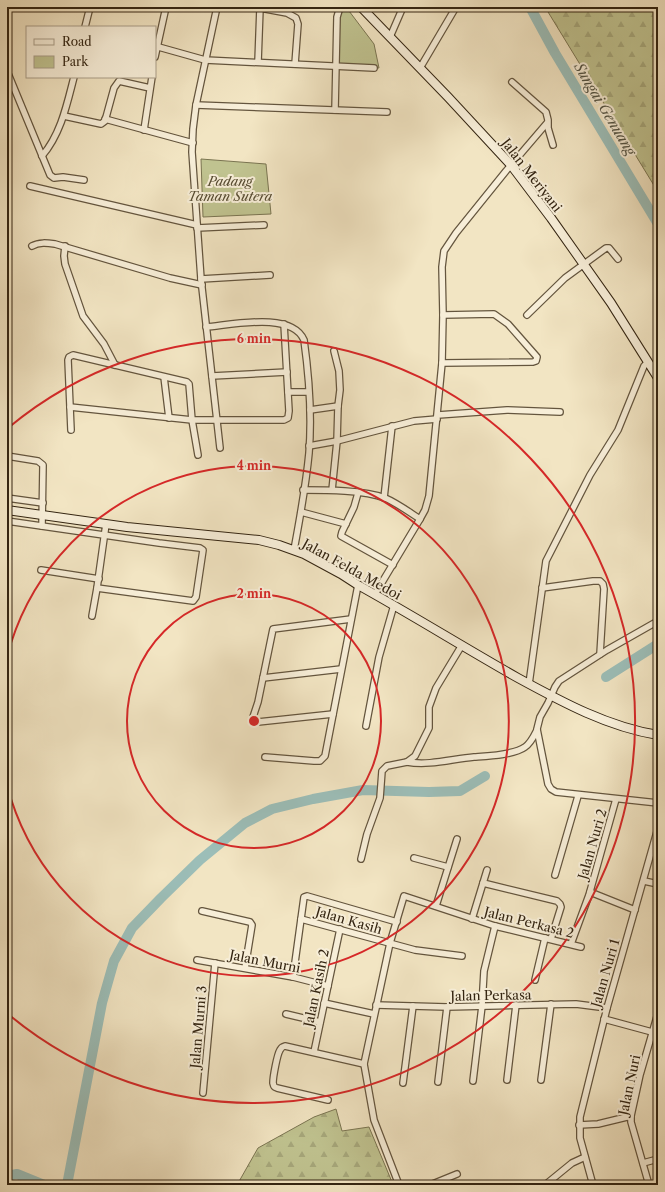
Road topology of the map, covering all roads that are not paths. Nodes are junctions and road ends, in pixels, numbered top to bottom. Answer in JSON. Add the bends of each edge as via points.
{"nodes":[{"id":1,"x":90,"y":7,"type":"edge"},
{"id":2,"x":166,"y":7,"type":"edge"},
{"id":3,"x":217,"y":7,"type":"edge"},
{"id":4,"x":340,"y":7,"type":"edge"},
{"id":5,"x":361,"y":7,"type":"edge"},
{"id":6,"x":403,"y":7,"type":"edge"},
{"id":7,"x":456,"y":7,"type":"edge"},
{"id":8,"x":257,"y":8,"type":"edge"},
{"id":9,"x":85,"y":26,"type":"edge"},
{"id":10,"x":390,"y":37,"type":"junction"},
{"id":11,"x":156,"y":46,"type":"edge"},
{"id":12,"x":205,"y":60,"type":"junction"},
{"id":13,"x":258,"y":62,"type":"junction"},
{"id":14,"x":295,"y":64,"type":"junction"},
{"id":15,"x":335,"y":66,"type":"junction"},
{"id":16,"x":374,"y":68,"type":"dead end"},
{"id":17,"x":420,"y":68,"type":"junction"},
{"id":18,"x":7,"y":71,"type":"edge"},
{"id":19,"x":74,"y":78,"type":"edge"},
{"id":20,"x":152,"y":78,"type":"edge"},
{"id":21,"x":512,"y":82,"type":"dead end"},
{"id":22,"x":150,"y":88,"type":"junction"},
{"id":23,"x":196,"y":105,"type":"junction"},
{"id":24,"x":335,"y":110,"type":"junction"},
{"id":25,"x":387,"y":112,"type":"dead end"},
{"id":26,"x":64,"y":116,"type":"junction"},
{"id":27,"x":106,"y":119,"type":"junction"},
{"id":28,"x":548,"y":123,"type":"junction"},
{"id":29,"x":144,"y":130,"type":"junction"},
{"id":30,"x":193,"y":142,"type":"junction"},
{"id":31,"x":553,"y":145,"type":"dead end"},
{"id":32,"x":42,"y":156,"type":"junction"},
{"id":33,"x":511,"y":165,"type":"junction"},
{"id":34,"x":84,"y":180,"type":"dead end"},
{"id":35,"x":30,"y":186,"type":"dead end"},
{"id":36,"x":264,"y":225,"type":"dead end"},
{"id":37,"x":197,"y":227,"type":"junction"},
{"id":38,"x":32,"y":246,"type":"dead end"},
{"id":39,"x":66,"y":246,"type":"junction"},
{"id":40,"x":618,"y":259,"type":"dead end"},
{"id":41,"x":583,"y":264,"type":"junction"},
{"id":42,"x":270,"y":275,"type":"dead end"},
{"id":43,"x":201,"y":282,"type":"junction"},
{"id":44,"x":443,"y":315,"type":"junction"},
{"id":45,"x":527,"y":315,"type":"dead end"},
{"id":46,"x":284,"y":324,"type":"junction"},
{"id":47,"x":206,"y":327,"type":"junction"},
{"id":48,"x":334,"y":352,"type":"dead end"},
{"id":49,"x":648,"y":362,"type":"junction"},
{"id":50,"x":442,"y":363,"type":"junction"},
{"id":51,"x":115,"y":365,"type":"junction"},
{"id":52,"x":287,"y":372,"type":"junction"},
{"id":53,"x":212,"y":376,"type":"junction"},
{"id":54,"x":164,"y":377,"type":"junction"},
{"id":55,"x":658,"y":378,"type":"edge"},
{"id":56,"x":288,"y":392,"type":"junction"},
{"id":57,"x":308,"y":392,"type":"junction"},
{"id":58,"x":338,"y":406,"type":"junction"},
{"id":59,"x":70,"y":407,"type":"junction"},
{"id":60,"x":310,"y":410,"type":"junction"},
{"id":61,"x":560,"y":412,"type":"dead end"},
{"id":62,"x":437,"y":417,"type":"junction"},
{"id":63,"x":169,"y":418,"type":"junction"},
{"id":64,"x":192,"y":420,"type":"junction"},
{"id":65,"x":217,"y":421,"type":"junction"},
{"id":66,"x":392,"y":426,"type":"junction"},
{"id":67,"x":71,"y":430,"type":"dead end"},
{"id":68,"x":338,"y":441,"type":"junction"},
{"id":69,"x":309,"y":446,"type":"junction"},
{"id":70,"x":220,"y":448,"type":"dead end"},
{"id":71,"x":198,"y":455,"type":"dead end"},
{"id":72,"x":7,"y":456,"type":"edge"},
{"id":73,"x":304,"y":490,"type":"junction"},
{"id":74,"x":332,"y":490,"type":"junction"},
{"id":75,"x":358,"y":493,"type":"junction"},
{"id":76,"x":7,"y":498,"type":"edge"},
{"id":77,"x":384,"y":498,"type":"junction"},
{"id":78,"x":43,"y":503,"type":"junction"},
{"id":79,"x":7,"y":510,"type":"edge"},
{"id":80,"x":301,"y":512,"type":"junction"},
{"id":81,"x":43,"y":515,"type":"junction"},
{"id":82,"x":420,"y":519,"type":"junction"},
{"id":83,"x":7,"y":521,"type":"edge"},
{"id":84,"x":106,"y":524,"type":"junction"},
{"id":85,"x":346,"y":524,"type":"junction"},
{"id":86,"x":42,"y":526,"type":"junction"},
{"id":87,"x":104,"y":535,"type":"junction"},
{"id":88,"x":294,"y":550,"type":"junction"},
{"id":89,"x":393,"y":565,"type":"junction"},
{"id":90,"x":41,"y":570,"type":"dead end"},
{"id":91,"x":99,"y":578,"type":"junction"},
{"id":92,"x":358,"y":586,"type":"junction"},
{"id":93,"x":97,"y":588,"type":"junction"},
{"id":94,"x":542,"y":588,"type":"junction"},
{"id":95,"x":375,"y":594,"type":"junction"},
{"id":96,"x":394,"y":605,"type":"junction"},
{"id":97,"x":92,"y":616,"type":"dead end"},
{"id":98,"x":351,"y":619,"type":"junction"},
{"id":99,"x":658,"y":621,"type":"edge"},
{"id":100,"x":462,"y":645,"type":"junction"},
{"id":101,"x":600,"y":654,"type":"junction"},
{"id":102,"x":341,"y":669,"type":"junction"},
{"id":103,"x":263,"y":678,"type":"junction"},
{"id":104,"x":530,"y":684,"type":"junction"},
{"id":105,"x":551,"y":695,"type":"junction"},
{"id":106,"x":333,"y":714,"type":"junction"},
{"id":107,"x":366,"y":726,"type":"dead end"},
{"id":108,"x":537,"y":729,"type":"junction"},
{"id":109,"x":658,"y":735,"type":"edge"},
{"id":110,"x":265,"y":758,"type":"dead end"},
{"id":111,"x":407,"y":762,"type":"junction"},
{"id":112,"x":578,"y":796,"type":"junction"},
{"id":113,"x":616,"y":799,"type":"junction"},
{"id":114,"x":658,"y":803,"type":"edge"},
{"id":115,"x":658,"y":828,"type":"edge"},
{"id":116,"x":457,"y":839,"type":"dead end"},
{"id":117,"x":414,"y":858,"type":"dead end"},
{"id":118,"x":361,"y":859,"type":"dead end"},
{"id":119,"x":448,"y":867,"type":"junction"},
{"id":120,"x":488,"y":870,"type":"dead end"},
{"id":121,"x":555,"y":875,"type":"dead end"},
{"id":122,"x":644,"y":881,"type":"junction"},
{"id":123,"x":483,"y":883,"type":"junction"},
{"id":124,"x":658,"y":884,"type":"edge"},
{"id":125,"x":589,"y":894,"type":"junction"},
{"id":126,"x":436,"y":906,"type":"junction"},
{"id":127,"x":635,"y":910,"type":"junction"},
{"id":128,"x":202,"y":911,"type":"dead end"},
{"id":129,"x":301,"y":919,"type":"junction"},
{"id":130,"x":472,"y":919,"type":"junction"},
{"id":131,"x":396,"y":922,"type":"junction"},
{"id":132,"x":495,"y":926,"type":"junction"},
{"id":133,"x":340,"y":929,"type":"junction"},
{"id":134,"x":545,"y":938,"type":"junction"},
{"id":135,"x":552,"y":939,"type":"junction"},
{"id":136,"x":390,"y":943,"type":"junction"},
{"id":137,"x":571,"y":944,"type":"junction"},
{"id":138,"x":581,"y":947,"type":"dead end"},
{"id":139,"x":462,"y":956,"type":"dead end"},
{"id":140,"x":197,"y":960,"type":"dead end"},
{"id":141,"x":215,"y":963,"type":"junction"},
{"id":142,"x":245,"y":968,"type":"junction"},
{"id":143,"x":293,"y":977,"type":"junction"},
{"id":144,"x":535,"y":980,"type":"dead end"},
{"id":145,"x":328,"y":986,"type":"junction"},
{"id":146,"x":324,"y":1002,"type":"junction"},
{"id":147,"x":551,"y":1004,"type":"junction"},
{"id":148,"x":376,"y":1005,"type":"junction"},
{"id":149,"x":516,"y":1005,"type":"junction"},
{"id":150,"x":413,"y":1006,"type":"junction"},
{"id":151,"x":482,"y":1006,"type":"junction"},
{"id":152,"x":448,"y":1007,"type":"junction"},
{"id":153,"x":607,"y":1008,"type":"junction"},
{"id":154,"x":658,"y":1013,"type":"edge"},
{"id":155,"x":286,"y":1014,"type":"dead end"},
{"id":156,"x":374,"y":1014,"type":"junction"},
{"id":157,"x":604,"y":1019,"type":"junction"},
{"id":158,"x":320,"y":1022,"type":"junction"},
{"id":159,"x":652,"y":1032,"type":"junction"},
{"id":160,"x":314,"y":1052,"type":"junction"},
{"id":161,"x":364,"y":1064,"type":"junction"},
{"id":162,"x":507,"y":1080,"type":"dead end"},
{"id":163,"x":541,"y":1080,"type":"dead end"},
{"id":164,"x":473,"y":1081,"type":"dead end"},
{"id":165,"x":438,"y":1082,"type":"dead end"},
{"id":166,"x":403,"y":1083,"type":"dead end"},
{"id":167,"x":203,"y":1093,"type":"dead end"},
{"id":168,"x":328,"y":1100,"type":"dead end"},
{"id":169,"x":631,"y":1116,"type":"junction"},
{"id":170,"x":579,"y":1125,"type":"junction"},
{"id":171,"x":585,"y":1157,"type":"junction"},
{"id":172,"x":658,"y":1158,"type":"edge"},
{"id":173,"x":643,"y":1163,"type":"junction"},
{"id":174,"x":457,"y":1174,"type":"dead end"},
{"id":175,"x":399,"y":1185,"type":"edge"},
{"id":176,"x":430,"y":1185,"type":"edge"},
{"id":177,"x":545,"y":1185,"type":"edge"},
{"id":178,"x":593,"y":1185,"type":"edge"},
{"id":179,"x":649,"y":1185,"type":"edge"}],
"edges":[{"from":1,"to":9,"type":"street"},
{"from":2,"to":11,"type":"street"},
{"from":3,"to":12,"type":"street"},
{"from":4,"to":15,"type":"street","via":[[336,17]]},
{"from":5,"to":10,"type":"main road","name":"Jalan Meriyani"},
{"from":6,"to":10,"type":"street"},
{"from":7,"to":17,"type":"street"},
{"from":8,"to":13,"type":"street"},
{"from":8,"to":14,"type":"street","via":[[287,13],[296,18],[298,24]]},
{"from":10,"to":17,"type":"main road","name":"Jalan Meriyani"},
{"from":11,"to":12,"type":"street"},
{"from":12,"to":13,"type":"street"},
{"from":12,"to":23,"type":"street"},
{"from":13,"to":14,"type":"street"},
{"from":14,"to":15,"type":"street"},
{"from":15,"to":16,"type":"street"},
{"from":15,"to":24,"type":"street"},
{"from":17,"to":33,"type":"main road","name":"Jalan Meriyani"},
{"from":18,"to":32,"type":"street"},
{"from":19,"to":26,"type":"street"},
{"from":20,"to":22,"type":"street"},
{"from":21,"to":28,"type":"street","via":[[542,108],[548,116]]},
{"from":22,"to":27,"type":"street","via":[[119,81],[114,88]]},
{"from":22,"to":29,"type":"street"},
{"from":23,"to":24,"type":"street"},
{"from":23,"to":30,"type":"street"},
{"from":24,"to":25,"type":"street"},
{"from":26,"to":27,"type":"street","via":[[96,123],[104,122]]},
{"from":26,"to":32,"type":"street","via":[[52,142]]},
{"from":27,"to":29,"type":"street"},
{"from":28,"to":31,"type":"street"},
{"from":28,"to":33,"type":"street"},
{"from":29,"to":30,"type":"street"},
{"from":30,"to":37,"type":"street"},
{"from":32,"to":34,"type":"street","via":[[52,177]]},
{"from":33,"to":41,"type":"main road","name":"Jalan Meriyani"},
{"from":33,"to":44,"type":"street","via":[[444,250]]},
{"from":35,"to":37,"type":"street"},
{"from":36,"to":37,"type":"street"},
{"from":37,"to":43,"type":"street"},
{"from":38,"to":39,"type":"street","via":[[46,243]]},
{"from":39,"to":43,"type":"street","via":[[191,283]]},
{"from":39,"to":51,"type":"street","via":[[65,264],[82,316],[104,344]]},
{"from":40,"to":41,"type":"street","via":[[607,248]]},
{"from":41,"to":45,"type":"street"},
{"from":41,"to":49,"type":"main road","name":"Jalan Meriyani"},
{"from":42,"to":43,"type":"street"},
{"from":43,"to":47,"type":"street"},
{"from":44,"to":50,"type":"street"},
{"from":44,"to":50,"type":"street","via":[[498,316],[537,357],[533,362]]},
{"from":46,"to":47,"type":"street","via":[[260,322]]},
{"from":46,"to":52,"type":"street"},
{"from":46,"to":57,"type":"street","via":[[297,330],[304,340]]},
{"from":47,"to":53,"type":"street"},
{"from":48,"to":58,"type":"street","via":[[339,371]]},
{"from":49,"to":55,"type":"main road","name":"Jalan Meriyani"},
{"from":49,"to":94,"type":"street","via":[[644,366],[618,430],[590,475],[548,557]]},
{"from":50,"to":62,"type":"street"},
{"from":51,"to":54,"type":"street"},
{"from":51,"to":59,"type":"street","via":[[70,356]]},
{"from":52,"to":53,"type":"street"},
{"from":52,"to":56,"type":"street"},
{"from":53,"to":65,"type":"street"},
{"from":54,"to":63,"type":"street"},
{"from":54,"to":64,"type":"street","via":[[188,383]]},
{"from":56,"to":57,"type":"street"},
{"from":56,"to":65,"type":"street","via":[[289,414],[284,420]]},
{"from":57,"to":60,"type":"street"},
{"from":58,"to":60,"type":"street"},
{"from":58,"to":68,"type":"street"},
{"from":59,"to":63,"type":"street"},
{"from":59,"to":67,"type":"street"},
{"from":60,"to":69,"type":"street"},
{"from":61,"to":62,"type":"street","via":[[507,410]]},
{"from":62,"to":66,"type":"street"},
{"from":62,"to":82,"type":"street","via":[[429,496]]},
{"from":63,"to":64,"type":"street"},
{"from":64,"to":65,"type":"street"},
{"from":64,"to":71,"type":"street"},
{"from":65,"to":70,"type":"street"},
{"from":66,"to":68,"type":"street"},
{"from":66,"to":77,"type":"street"},
{"from":68,"to":69,"type":"street"},
{"from":68,"to":74,"type":"street"},
{"from":69,"to":73,"type":"street"},
{"from":72,"to":78,"type":"street","via":[[42,463]]},
{"from":73,"to":74,"type":"street"},
{"from":73,"to":80,"type":"street"},
{"from":74,"to":75,"type":"street"},
{"from":75,"to":77,"type":"street"},
{"from":75,"to":85,"type":"street"},
{"from":76,"to":78,"type":"street"},
{"from":77,"to":82,"type":"street"},
{"from":78,"to":81,"type":"street"},
{"from":79,"to":81,"type":"main road","name":"Jalan Felda Medoi"},
{"from":80,"to":85,"type":"street"},
{"from":80,"to":88,"type":"street"},
{"from":81,"to":84,"type":"main road","name":"Jalan Felda Medoi"},
{"from":81,"to":86,"type":"street"},
{"from":82,"to":89,"type":"street"},
{"from":83,"to":86,"type":"street"},
{"from":84,"to":87,"type":"street"},
{"from":84,"to":88,"type":"main road","name":"Jalan Felda Medoi","via":[[259,540]]},
{"from":85,"to":89,"type":"street","via":[[341,534],[343,538]]},
{"from":86,"to":87,"type":"street"},
{"from":87,"to":91,"type":"street"},
{"from":87,"to":93,"type":"street","via":[[200,548],[203,550],[202,559],[196,597],[192,602]]},
{"from":88,"to":92,"type":"main road","name":"Jalan Felda Medoi","via":[[341,574]]},
{"from":89,"to":95,"type":"street"},
{"from":90,"to":91,"type":"street"},
{"from":91,"to":93,"type":"street"},
{"from":92,"to":95,"type":"main road","name":"Jalan Felda Medoi"},
{"from":92,"to":98,"type":"street"},
{"from":93,"to":97,"type":"street"},
{"from":94,"to":101,"type":"street","via":[[593,581],[600,581],[603,584]]},
{"from":94,"to":104,"type":"street"},
{"from":95,"to":96,"type":"main road","name":"Jalan Felda Medoi"},
{"from":96,"to":100,"type":"main road","name":"Jalan Felda Medoi"},
{"from":96,"to":107,"type":"street","via":[[379,657]]},
{"from":98,"to":102,"type":"street"},
{"from":98,"to":103,"type":"street","via":[[274,628]]},
{"from":99,"to":101,"type":"street"},
{"from":100,"to":104,"type":"main road","name":"Jalan Felda Medoi"},
{"from":100,"to":111,"type":"street","via":[[431,700],[428,728],[420,748]]},
{"from":101,"to":105,"type":"street","via":[[559,682]]},
{"from":102,"to":103,"type":"street"},
{"from":102,"to":106,"type":"street"},
{"from":103,"to":106,"type":"street","via":[[253,716],[256,722]]},
{"from":104,"to":105,"type":"main road","name":"Jalan Felda Medoi"},
{"from":105,"to":108,"type":"street"},
{"from":105,"to":109,"type":"main road","name":"Jalan Felda Medoi","via":[[597,717]]},
{"from":106,"to":110,"type":"street","via":[[326,753],[322,760]]},
{"from":108,"to":111,"type":"street","via":[[531,742],[520,750],[494,756],[431,763]]},
{"from":108,"to":112,"type":"street","via":[[551,789]]},
{"from":111,"to":118,"type":"street","via":[[387,766],[382,770],[379,805],[367,834]]},
{"from":112,"to":113,"type":"street"},
{"from":112,"to":121,"type":"street"},
{"from":113,"to":114,"type":"street"},
{"from":113,"to":125,"type":"street","name":"Jalan Nuri 2"},
{"from":115,"to":122,"type":"street","name":"Jalan Nuri 1"},
{"from":116,"to":119,"type":"street"},
{"from":117,"to":119,"type":"street"},
{"from":119,"to":126,"type":"street"},
{"from":120,"to":123,"type":"street"},
{"from":122,"to":124,"type":"street"},
{"from":122,"to":127,"type":"street","name":"Jalan Nuri 1"},
{"from":123,"to":130,"type":"street"},
{"from":123,"to":135,"type":"street","via":[[557,901],[561,908]]},
{"from":125,"to":127,"type":"street"},
{"from":125,"to":137,"type":"street","name":"Jalan Nuri 2"},
{"from":126,"to":130,"type":"street","name":"Jalan Perkasa 2"},
{"from":126,"to":131,"type":"street","name":"Jalan Perkasa 2","via":[[404,896]]},
{"from":127,"to":153,"type":"street","name":"Jalan Nuri 1"},
{"from":128,"to":142,"type":"street","via":[[250,922],[252,925]]},
{"from":129,"to":131,"type":"street","via":[[304,897],[307,896]]},
{"from":129,"to":133,"type":"street","name":"Jalan Kasih"},
{"from":129,"to":143,"type":"street"},
{"from":130,"to":132,"type":"street","name":"Jalan Perkasa 2"},
{"from":131,"to":136,"type":"street"},
{"from":132,"to":134,"type":"street","name":"Jalan Perkasa 2"},
{"from":132,"to":151,"type":"street","via":[[484,971]]},
{"from":133,"to":136,"type":"street","name":"Jalan Kasih"},
{"from":133,"to":145,"type":"street","name":"Jalan Kasih 2"},
{"from":134,"to":135,"type":"street","name":"Jalan Perkasa 2"},
{"from":134,"to":144,"type":"street"},
{"from":135,"to":137,"type":"street","name":"Jalan Perkasa 2"},
{"from":136,"to":139,"type":"street","name":"Jalan Kasih","via":[[415,950]]},
{"from":136,"to":148,"type":"street"},
{"from":137,"to":138,"type":"street","name":"Jalan Perkasa 2"},
{"from":140,"to":141,"type":"street","name":"Jalan Murni"},
{"from":141,"to":142,"type":"street","name":"Jalan Murni"},
{"from":141,"to":167,"type":"street","name":"Jalan Murni 3"},
{"from":142,"to":143,"type":"street","name":"Jalan Murni"},
{"from":143,"to":145,"type":"street","name":"Jalan Murni"},
{"from":145,"to":146,"type":"street","name":"Jalan Kasih 2"},
{"from":146,"to":156,"type":"street"},
{"from":146,"to":158,"type":"street","name":"Jalan Kasih 2"},
{"from":147,"to":149,"type":"street","name":"Jalan Perkasa"},
{"from":147,"to":153,"type":"street","name":"Jalan Perkasa"},
{"from":147,"to":163,"type":"street"},
{"from":148,"to":150,"type":"street","name":"Jalan Perkasa"},
{"from":148,"to":156,"type":"street"},
{"from":149,"to":151,"type":"street","name":"Jalan Perkasa"},
{"from":149,"to":162,"type":"street"},
{"from":150,"to":152,"type":"street","name":"Jalan Perkasa"},
{"from":150,"to":166,"type":"street"},
{"from":151,"to":152,"type":"street","name":"Jalan Perkasa"},
{"from":151,"to":164,"type":"street"},
{"from":152,"to":165,"type":"street"},
{"from":153,"to":157,"type":"street","name":"Jalan Nuri 1"},
{"from":154,"to":159,"type":"street","name":"Jalan Nuri"},
{"from":155,"to":158,"type":"street"},
{"from":156,"to":161,"type":"street"},
{"from":157,"to":159,"type":"street"},
{"from":157,"to":170,"type":"street","name":"Jalan Nuri 1"},
{"from":158,"to":160,"type":"street","name":"Jalan Kasih 2"},
{"from":159,"to":169,"type":"street","name":"Jalan Nuri"},
{"from":160,"to":161,"type":"street"},
{"from":160,"to":168,"type":"street","via":[[285,1046],[282,1048],[273,1084],[277,1088]]},
{"from":161,"to":175,"type":"street","via":[[374,1120]]},
{"from":169,"to":170,"type":"street","via":[[606,1123]]},
{"from":169,"to":173,"type":"street","name":"Jalan Nuri"},
{"from":170,"to":171,"type":"street","name":"Jalan Nuri 1"},
{"from":171,"to":177,"type":"street","via":[[572,1163]]},
{"from":171,"to":178,"type":"street","name":"Jalan Nuri 1"},
{"from":172,"to":173,"type":"street"},
{"from":173,"to":179,"type":"street","name":"Jalan Nuri"},
{"from":174,"to":176,"type":"street"}]}
